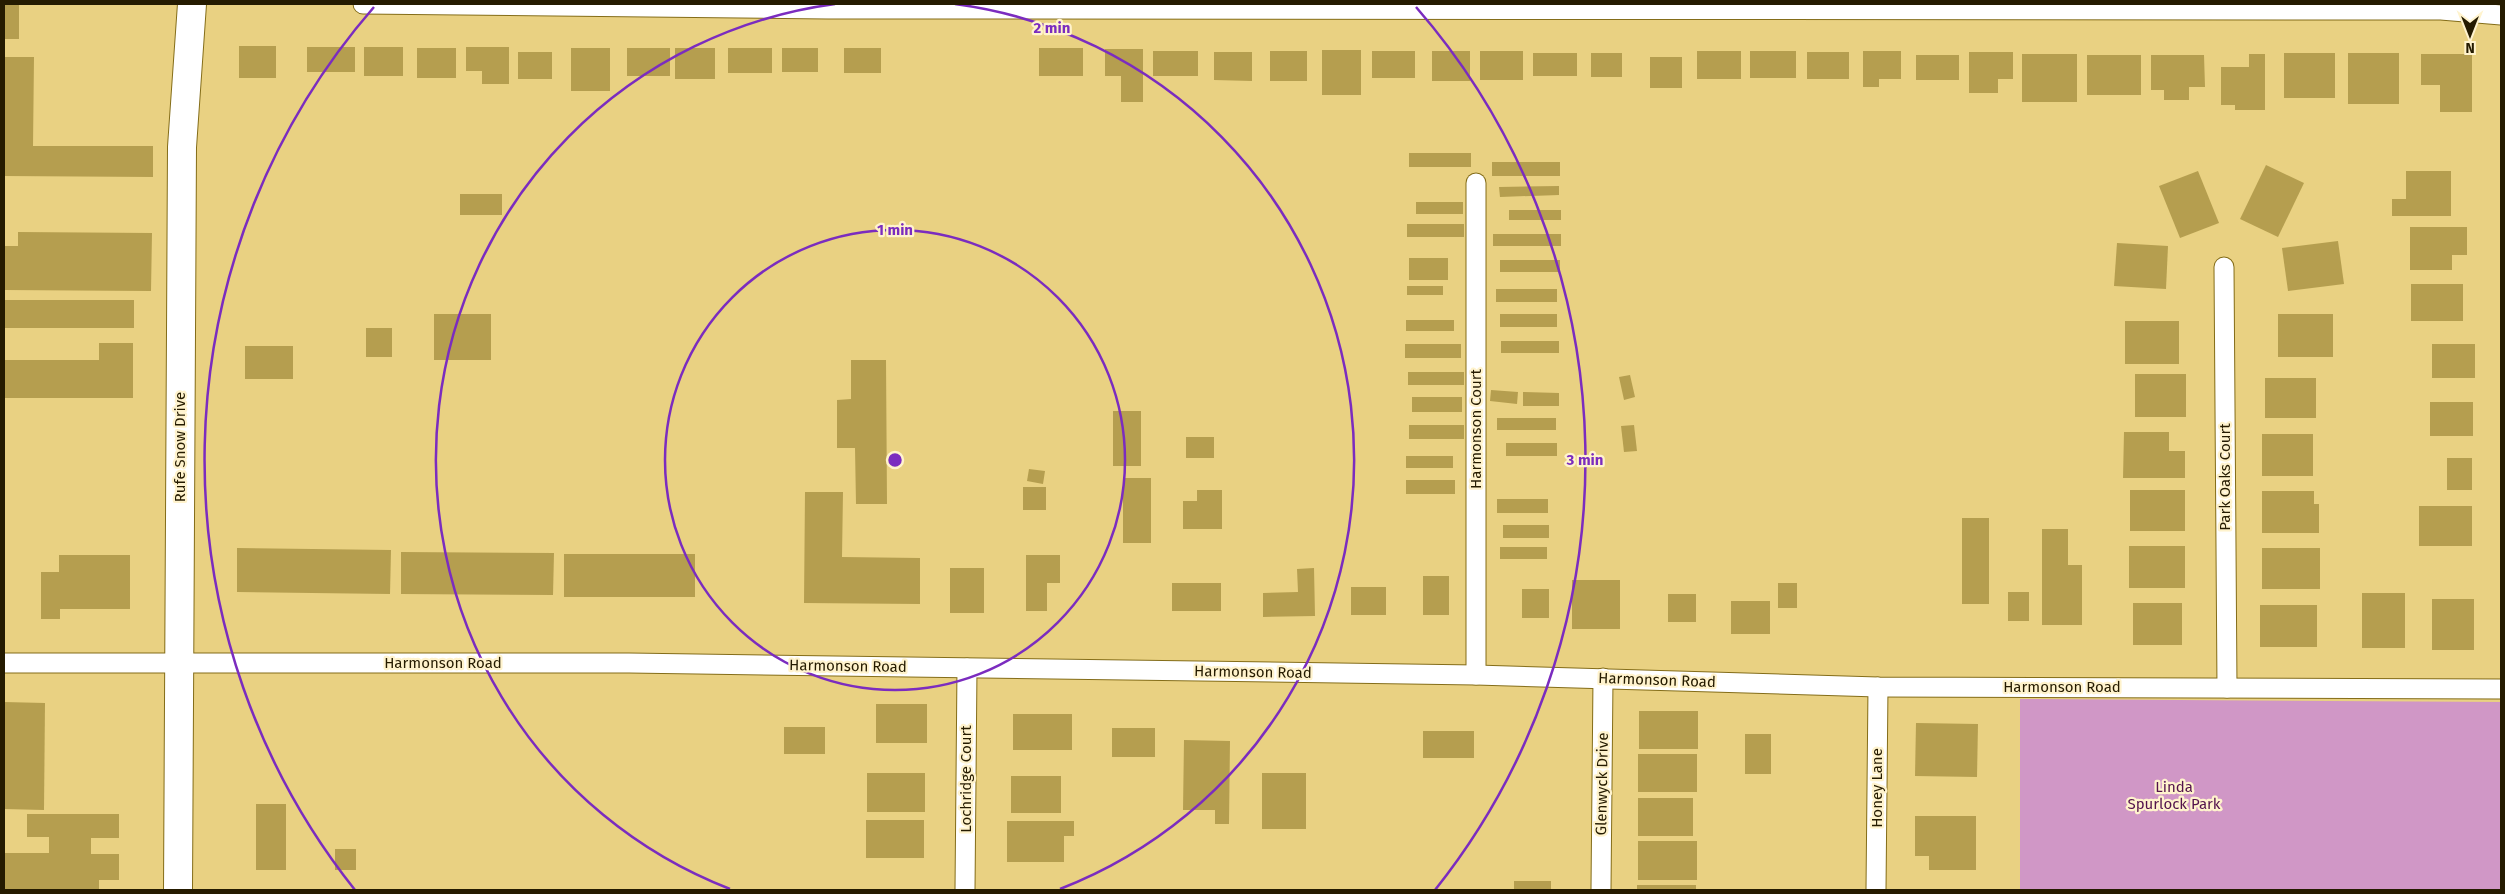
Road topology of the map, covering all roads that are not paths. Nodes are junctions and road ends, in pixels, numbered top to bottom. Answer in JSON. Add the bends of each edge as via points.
{"nodes":[{"id":1,"x":192,"y":4,"type":"edge"},
{"id":2,"x":363,"y":4,"type":"edge"},
{"id":3,"x":829,"y":6,"type":"edge"},
{"id":4,"x":1586,"y":6,"type":"edge"},
{"id":5,"x":1223,"y":7,"type":"edge"},
{"id":6,"x":2139,"y":7,"type":"edge"},
{"id":7,"x":2399,"y":7,"type":"edge"},
{"id":8,"x":2501,"y":15,"type":"edge"},
{"id":9,"x":1476,"y":183,"type":"dead end"},
{"id":10,"x":2224,"y":267,"type":"dead end"},
{"id":11,"x":4,"y":663,"type":"edge"},
{"id":12,"x":179,"y":664,"type":"junction"},
{"id":13,"x":967,"y":668,"type":"junction"},
{"id":14,"x":1476,"y":674,"type":"junction"},
{"id":15,"x":1603,"y":678,"type":"junction"},
{"id":16,"x":1878,"y":687,"type":"junction"},
{"id":17,"x":2226,"y":688,"type":"junction"},
{"id":18,"x":2501,"y":689,"type":"edge"},
{"id":19,"x":178,"y":890,"type":"edge"},
{"id":20,"x":965,"y":890,"type":"edge"},
{"id":21,"x":1601,"y":890,"type":"edge"},
{"id":22,"x":1876,"y":890,"type":"edge"}],
"edges":[{"from":1,"to":12,"type":"main road","name":"Rufe Snow Drive","via":[[182,147]]},
{"from":2,"to":3,"type":"street"},
{"from":3,"to":5,"type":"street"},
{"from":4,"to":5,"type":"street"},
{"from":4,"to":6,"type":"street"},
{"from":6,"to":7,"type":"street"},
{"from":7,"to":8,"type":"street"},
{"from":9,"to":14,"type":"street","name":"Harmonson Court"},
{"from":10,"to":17,"type":"street","name":"Park Oaks Court"},
{"from":11,"to":12,"type":"street","name":"Harmonson Road"},
{"from":12,"to":13,"type":"street","name":"Harmonson Road","via":[[629,663]]},
{"from":12,"to":19,"type":"main road","name":"Rufe Snow Drive"},
{"from":13,"to":14,"type":"street","name":"Harmonson Road"},
{"from":13,"to":20,"type":"street","name":"Lochridge Court"},
{"from":14,"to":15,"type":"street","name":"Harmonson Road"},
{"from":15,"to":16,"type":"street","name":"Harmonson Road"},
{"from":15,"to":21,"type":"street","name":"Glenwyck Drive"},
{"from":16,"to":17,"type":"street","name":"Harmonson Road"},
{"from":16,"to":22,"type":"street","name":"Honey Lane"},
{"from":17,"to":18,"type":"street","name":"Harmonson Road"}]}
